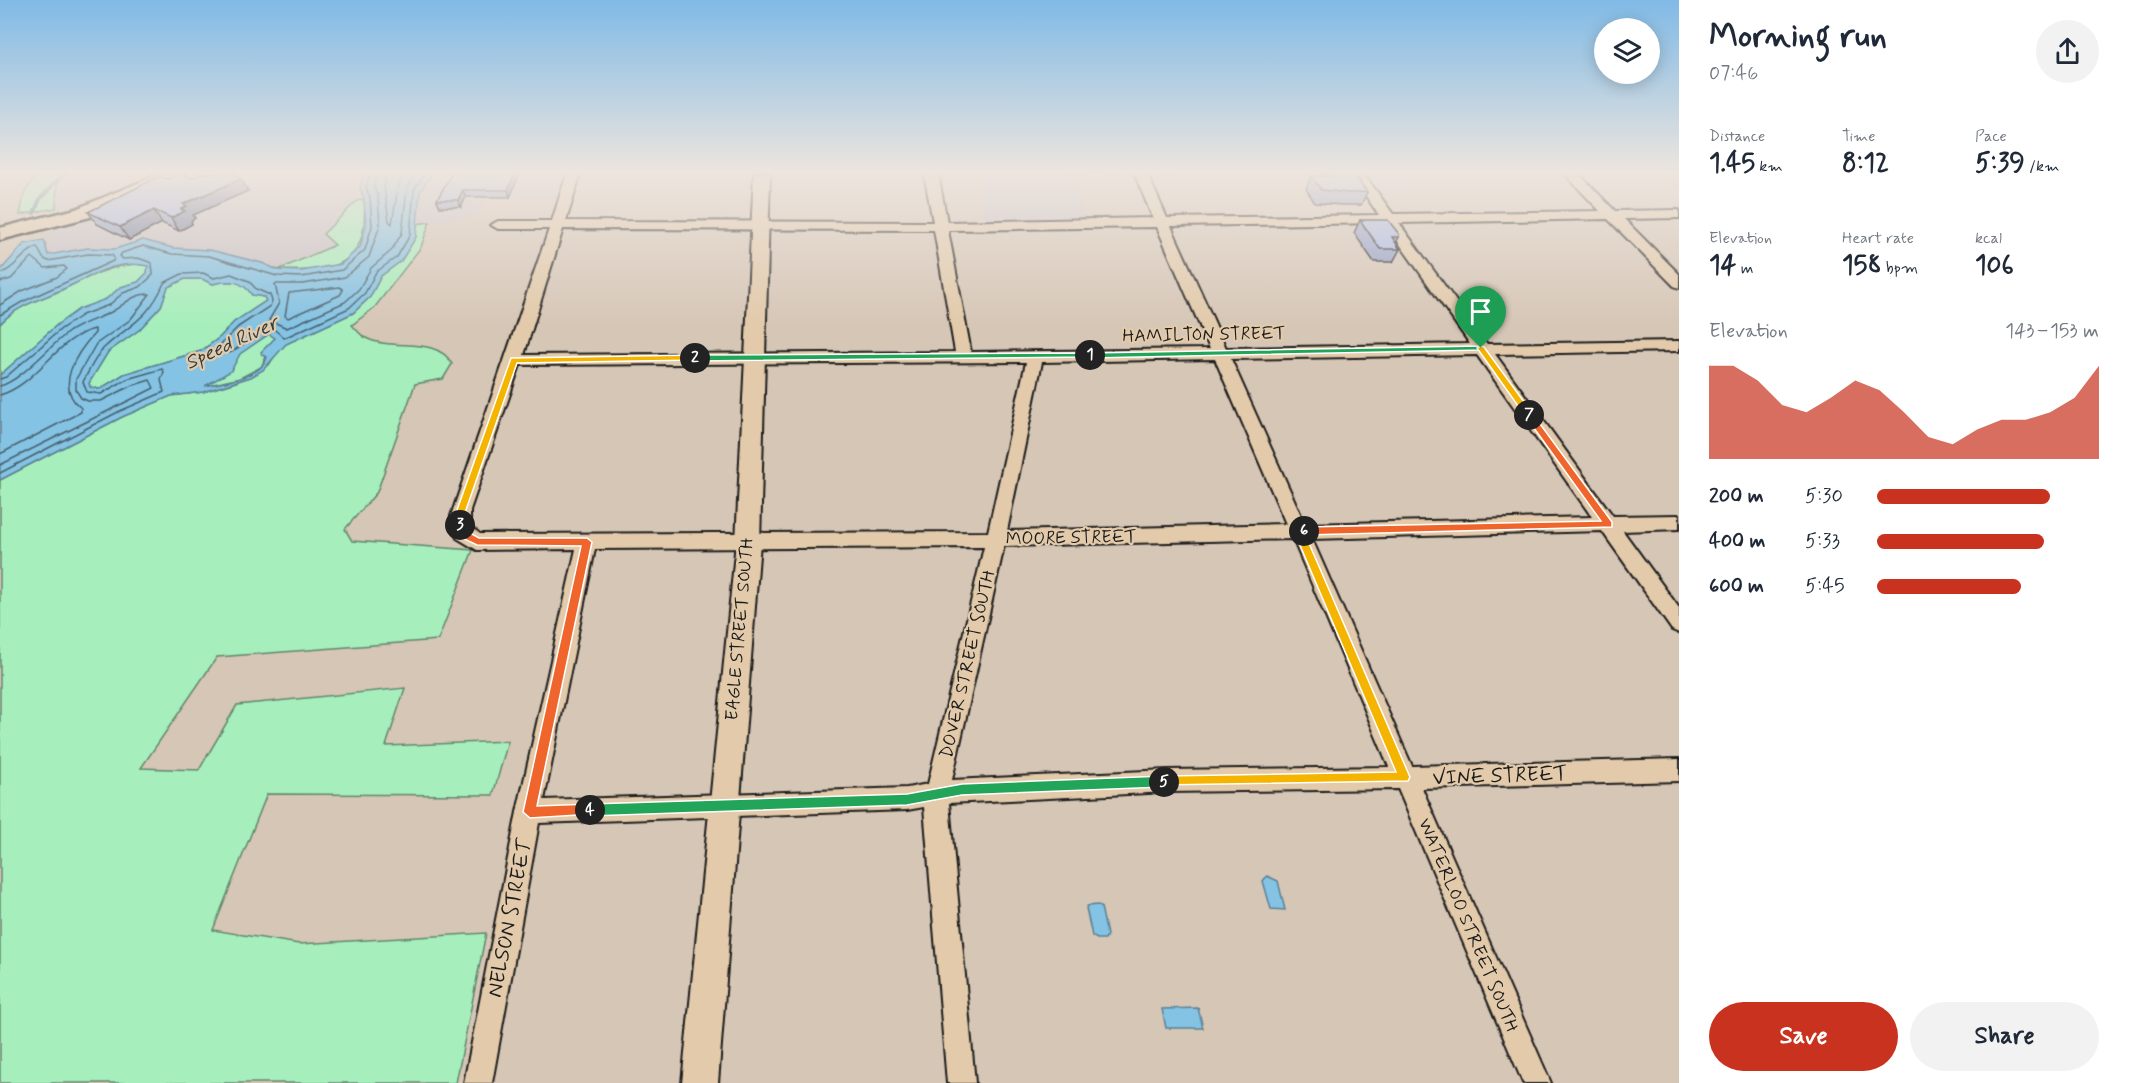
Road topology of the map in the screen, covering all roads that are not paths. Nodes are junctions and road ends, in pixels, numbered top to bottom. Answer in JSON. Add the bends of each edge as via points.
{"nodes":[{"id":1,"x":41,"y":224,"type":"edge"},
{"id":2,"x":1076,"y":224,"type":"edge"},
{"id":3,"x":1162,"y":224,"type":"edge"},
{"id":4,"x":1391,"y":224,"type":"edge"},
{"id":5,"x":1621,"y":224,"type":"edge"},
{"id":6,"x":498,"y":225,"type":"dead end"},
{"id":7,"x":759,"y":225,"type":"junction"},
{"id":8,"x":558,"y":226,"type":"junction"},
{"id":9,"x":940,"y":226,"type":"junction"},
{"id":10,"x":0,"y":234,"type":"edge"},
{"id":11,"x":1679,"y":283,"type":"edge"},
{"id":12,"x":1679,"y":346,"type":"edge"},
{"id":13,"x":1481,"y":348,"type":"junction"},
{"id":14,"x":1218,"y":353,"type":"junction"},
{"id":15,"x":964,"y":356,"type":"junction"},
{"id":16,"x":755,"y":357,"type":"junction"},
{"id":17,"x":1035,"y":357,"type":"junction"},
{"id":18,"x":514,"y":360,"type":"junction"},
{"id":19,"x":1679,"y":522,"type":"edge"},
{"id":20,"x":1608,"y":524,"type":"junction"},
{"id":21,"x":1299,"y":531,"type":"junction"},
{"id":22,"x":996,"y":539,"type":"junction"},
{"id":23,"x":587,"y":542,"type":"junction"},
{"id":24,"x":748,"y":542,"type":"junction"},
{"id":25,"x":1679,"y":624,"type":"edge"},
{"id":26,"x":1679,"y":770,"type":"edge"},
{"id":27,"x":1404,"y":777,"type":"junction"},
{"id":28,"x":938,"y":794,"type":"junction"},
{"id":29,"x":724,"y":806,"type":"junction"},
{"id":30,"x":530,"y":812,"type":"junction"},
{"id":31,"x":478,"y":1083,"type":"edge"},
{"id":32,"x":700,"y":1083,"type":"edge"},
{"id":33,"x":961,"y":1083,"type":"edge"},
{"id":34,"x":1537,"y":1083,"type":"edge"}],
"edges":[{"from":1,"to":10,"type":"main road"},
{"from":2,"to":9,"type":"street"},
{"from":3,"to":14,"type":"street","name":"WATERLOO STREET SOUTH"},
{"from":4,"to":13,"type":"street"},
{"from":5,"to":11,"type":"street"},
{"from":6,"to":8,"type":"street"},
{"from":7,"to":8,"type":"street"},
{"from":7,"to":9,"type":"street"},
{"from":7,"to":16,"type":"street","name":"EAGLE STREET SOUTH"},
{"from":8,"to":18,"type":"street"},
{"from":9,"to":15,"type":"street"},
{"from":12,"to":13,"type":"street","name":"HAMILTON STREET"},
{"from":13,"to":14,"type":"street","name":"HAMILTON STREET"},
{"from":13,"to":20,"type":"street"},
{"from":14,"to":17,"type":"street","name":"HAMILTON STREET"},
{"from":14,"to":21,"type":"street","name":"WATERLOO STREET SOUTH"},
{"from":15,"to":16,"type":"street","name":"HAMILTON STREET"},
{"from":15,"to":17,"type":"street","name":"HAMILTON STREET"},
{"from":16,"to":18,"type":"street","name":"HAMILTON STREET"},
{"from":16,"to":24,"type":"street","name":"EAGLE STREET SOUTH"},
{"from":17,"to":22,"type":"street","name":"DOVER STREET SOUTH"},
{"from":18,"to":23,"type":"street","name":"MOORE STREET","via":[[459,523],[464,534],[477,542]]},
{"from":19,"to":20,"type":"street","name":"MOORE STREET"},
{"from":20,"to":21,"type":"street","name":"MOORE STREET"},
{"from":20,"to":25,"type":"street"},
{"from":21,"to":22,"type":"street","name":"MOORE STREET"},
{"from":21,"to":27,"type":"street","name":"WATERLOO STREET SOUTH"},
{"from":22,"to":24,"type":"street","name":"MOORE STREET"},
{"from":22,"to":28,"type":"street","name":"DOVER STREET SOUTH"},
{"from":23,"to":24,"type":"street","name":"MOORE STREET"},
{"from":23,"to":30,"type":"street","name":"NELSON STREET"},
{"from":24,"to":29,"type":"street","name":"EAGLE STREET SOUTH"},
{"from":26,"to":27,"type":"street","name":"VINE STREET"},
{"from":27,"to":28,"type":"street","name":"VINE STREET","via":[[1168,781],[962,789]]},
{"from":27,"to":34,"type":"street","name":"WATERLOO STREET SOUTH"},
{"from":28,"to":29,"type":"street","name":"VINE STREET","via":[[907,799]]},
{"from":28,"to":33,"type":"street","name":"DOVER STREET SOUTH","via":[[935,817]]},
{"from":29,"to":30,"type":"street","name":"VINE STREET"},
{"from":29,"to":32,"type":"street","name":"EAGLE STREET SOUTH"},
{"from":30,"to":31,"type":"street","name":"NELSON STREET"}]}
